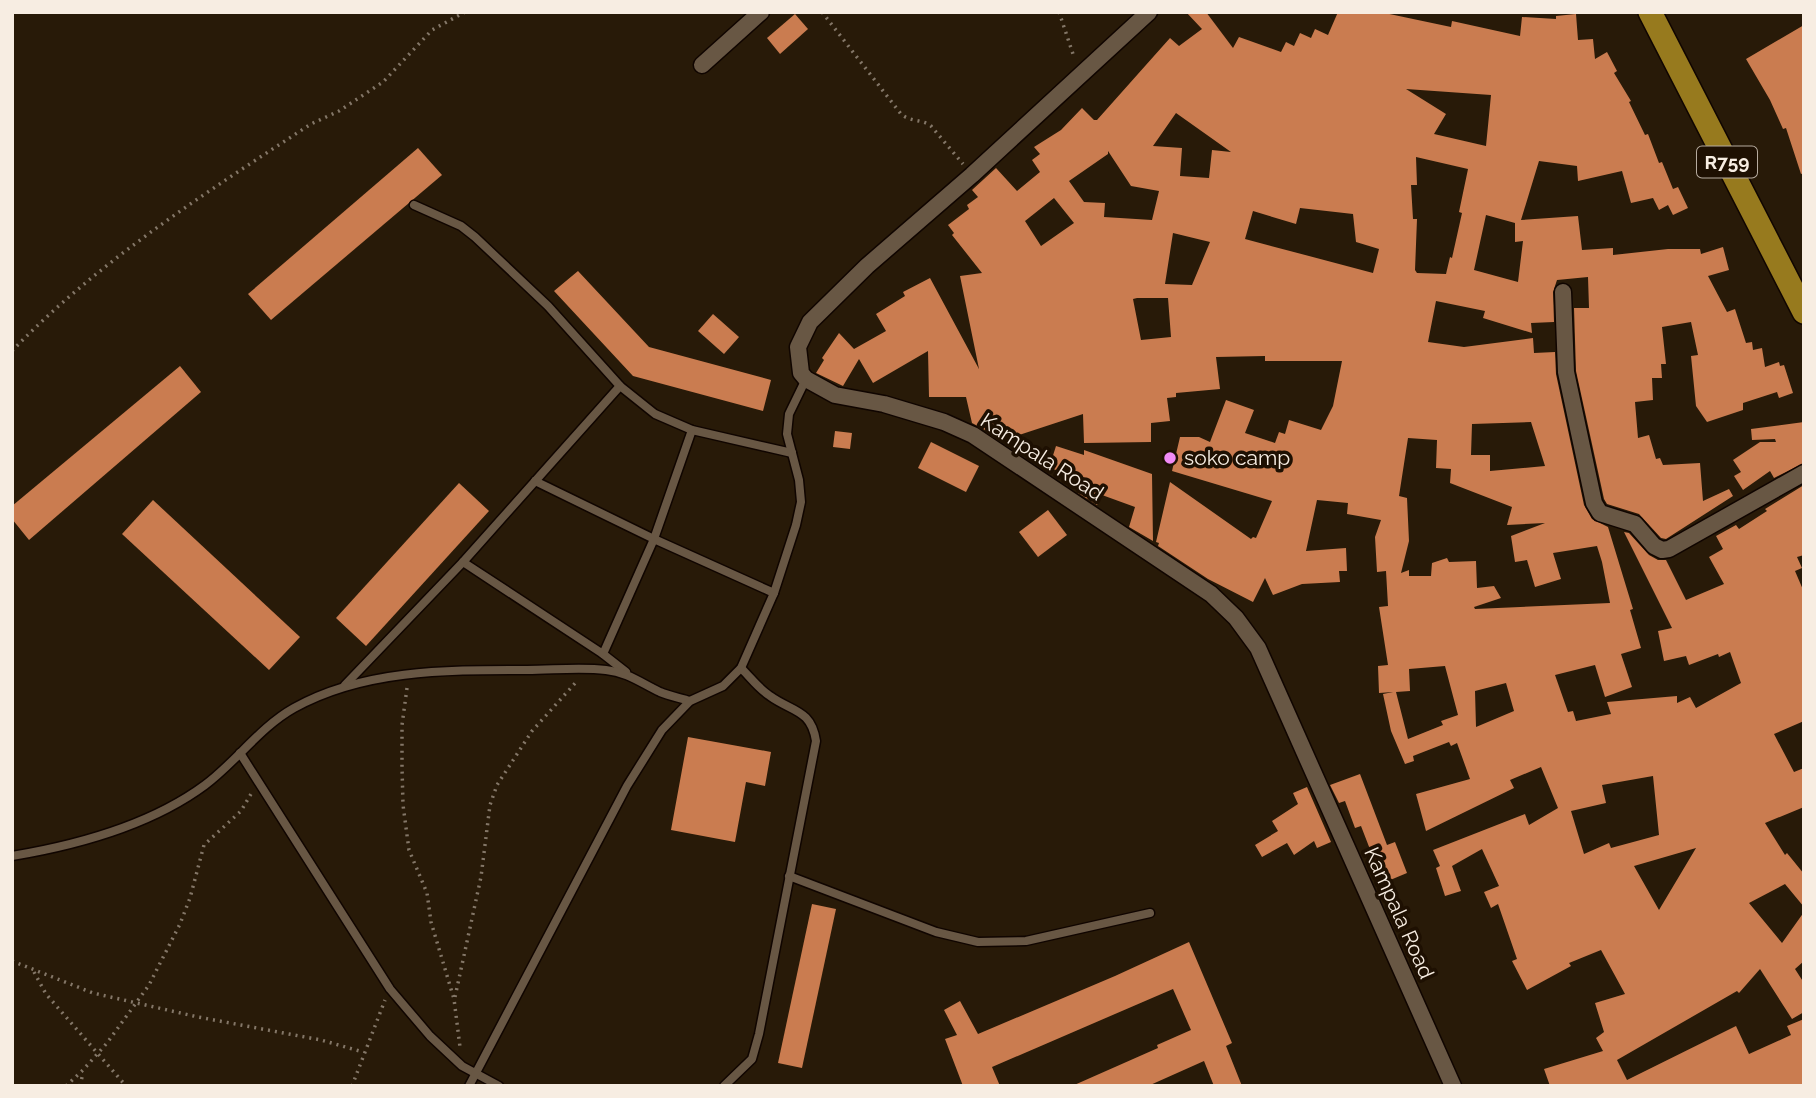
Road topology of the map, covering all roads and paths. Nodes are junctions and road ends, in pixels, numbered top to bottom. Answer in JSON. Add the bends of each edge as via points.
{"nodes":[{"id":1,"x":465,"y":12,"type":"edge"},
{"id":2,"x":761,"y":12,"type":"edge"},
{"id":3,"x":822,"y":12,"type":"edge"},
{"id":4,"x":1059,"y":12,"type":"edge"},
{"id":5,"x":1149,"y":12,"type":"edge"},
{"id":6,"x":1650,"y":12,"type":"edge"},
{"id":7,"x":702,"y":65,"type":"dead end"},
{"id":8,"x":1081,"y":77,"type":"junction"},
{"id":9,"x":972,"y":175,"type":"junction"},
{"id":10,"x":414,"y":205,"type":"dead end"},
{"id":11,"x":1563,"y":292,"type":"dead end"},
{"id":12,"x":1804,"y":312,"type":"edge"},
{"id":13,"x":12,"y":351,"type":"edge"},
{"id":14,"x":806,"y":379,"type":"junction"},
{"id":15,"x":620,"y":386,"type":"junction"},
{"id":16,"x":692,"y":430,"type":"junction"},
{"id":17,"x":792,"y":453,"type":"junction"},
{"id":18,"x":1804,"y":473,"type":"edge"},
{"id":19,"x":535,"y":481,"type":"junction"},
{"id":20,"x":654,"y":539,"type":"junction"},
{"id":21,"x":463,"y":562,"type":"junction"},
{"id":22,"x":774,"y":593,"type":"junction"},
{"id":23,"x":603,"y":654,"type":"junction"},
{"id":24,"x":741,"y":668,"type":"junction"},
{"id":25,"x":588,"y":669,"type":"junction"},
{"id":26,"x":409,"y":674,"type":"junction"},
{"id":27,"x":629,"y":674,"type":"junction"},
{"id":28,"x":345,"y":686,"type":"junction"},
{"id":29,"x":691,"y":701,"type":"junction"},
{"id":30,"x":240,"y":753,"type":"junction"},
{"id":31,"x":256,"y":779,"type":"junction"},
{"id":32,"x":12,"y":856,"type":"edge"},
{"id":33,"x":789,"y":876,"type":"junction"},
{"id":34,"x":1150,"y":913,"type":"dead end"},
{"id":35,"x":12,"y":961,"type":"edge"},
{"id":36,"x":33,"y":970,"type":"junction"},
{"id":37,"x":390,"y":989,"type":"junction"},
{"id":38,"x":454,"y":999,"type":"junction"},
{"id":39,"x":138,"y":1003,"type":"junction"},
{"id":40,"x":363,"y":1052,"type":"junction"},
{"id":41,"x":97,"y":1054,"type":"junction"},
{"id":42,"x":462,"y":1066,"type":"junction"},
{"id":43,"x":83,"y":1070,"type":"junction"},
{"id":44,"x":473,"y":1074,"type":"junction"},
{"id":45,"x":66,"y":1086,"type":"edge"},
{"id":46,"x":80,"y":1086,"type":"edge"},
{"id":47,"x":126,"y":1086,"type":"edge"},
{"id":48,"x":352,"y":1086,"type":"edge"},
{"id":49,"x":468,"y":1086,"type":"edge"},
{"id":50,"x":499,"y":1086,"type":"edge"},
{"id":51,"x":724,"y":1086,"type":"edge"},
{"id":52,"x":1452,"y":1086,"type":"edge"}],
"edges":[{"from":1,"to":13,"type":"path","via":[[432,30],[383,82],[311,124],[149,234]]},
{"from":2,"to":7,"type":"street"},
{"from":3,"to":9,"type":"path","via":[[901,114],[931,126]]},
{"from":4,"to":8,"type":"path"},
{"from":5,"to":8,"type":"street"},
{"from":6,"to":12,"type":"main road","number":"R759"},
{"from":8,"to":9,"type":"street"},
{"from":9,"to":14,"type":"street","via":[[810,322],[798,346]]},
{"from":10,"to":15,"type":"lane","via":[[475,237],[548,306]]},
{"from":11,"to":18,"type":"street","via":[[1566,372],[1588,484],[1600,513],[1635,524],[1654,546],[1669,549]]},
{"from":14,"to":17,"type":"lane","via":[[789,414],[787,434]]},
{"from":14,"to":52,"type":"street","name":"Kampala Road","via":[[835,395],[884,404],[973,435],[1211,594],[1236,618],[1258,648]]},
{"from":15,"to":16,"type":"lane","via":[[655,414]]},
{"from":15,"to":19,"type":"lane"},
{"from":16,"to":17,"type":"lane"},
{"from":16,"to":20,"type":"lane"},
{"from":17,"to":22,"type":"lane","via":[[801,502]]},
{"from":19,"to":20,"type":"lane"},
{"from":19,"to":21,"type":"lane"},
{"from":20,"to":22,"type":"lane"},
{"from":20,"to":23,"type":"lane"},
{"from":21,"to":23,"type":"lane"},
{"from":21,"to":28,"type":"lane"},
{"from":22,"to":24,"type":"lane"},
{"from":23,"to":27,"type":"lane"},
{"from":24,"to":29,"type":"lane","via":[[723,686]]},
{"from":24,"to":33,"type":"lane","via":[[770,696],[807,717],[814,729],[814,754]]},
{"from":25,"to":26,"type":"lane"},
{"from":25,"to":27,"type":"lane"},
{"from":25,"to":38,"type":"path","via":[[532,731],[498,785],[490,805],[481,877]]},
{"from":26,"to":28,"type":"lane"},
{"from":26,"to":38,"type":"path","via":[[402,725],[403,805],[410,850],[427,893]]},
{"from":27,"to":29,"type":"lane","via":[[661,692]]},
{"from":28,"to":30,"type":"lane","via":[[291,710]]},
{"from":29,"to":44,"type":"lane","via":[[662,730],[627,786]]},
{"from":30,"to":31,"type":"lane"},
{"from":30,"to":32,"type":"lane","via":[[204,786],[145,819],[68,845]]},
{"from":31,"to":37,"type":"lane"},
{"from":31,"to":39,"type":"path","via":[[241,811],[204,845],[180,924]]},
{"from":33,"to":34,"type":"lane","via":[[936,932],[978,942],[1026,941]]},
{"from":33,"to":51,"type":"lane","via":[[752,1059]]},
{"from":35,"to":36,"type":"path"},
{"from":36,"to":39,"type":"path","via":[[93,993]]},
{"from":36,"to":41,"type":"path","via":[[46,994]]},
{"from":37,"to":40,"type":"path"},
{"from":37,"to":42,"type":"lane"},
{"from":38,"to":42,"type":"path"},
{"from":39,"to":40,"type":"path"},
{"from":39,"to":41,"type":"path"},
{"from":40,"to":48,"type":"path"},
{"from":41,"to":43,"type":"path"},
{"from":41,"to":47,"type":"path"},
{"from":42,"to":44,"type":"lane"},
{"from":43,"to":45,"type":"path"},
{"from":43,"to":46,"type":"path"},
{"from":44,"to":49,"type":"lane"},
{"from":44,"to":50,"type":"lane"}]}
